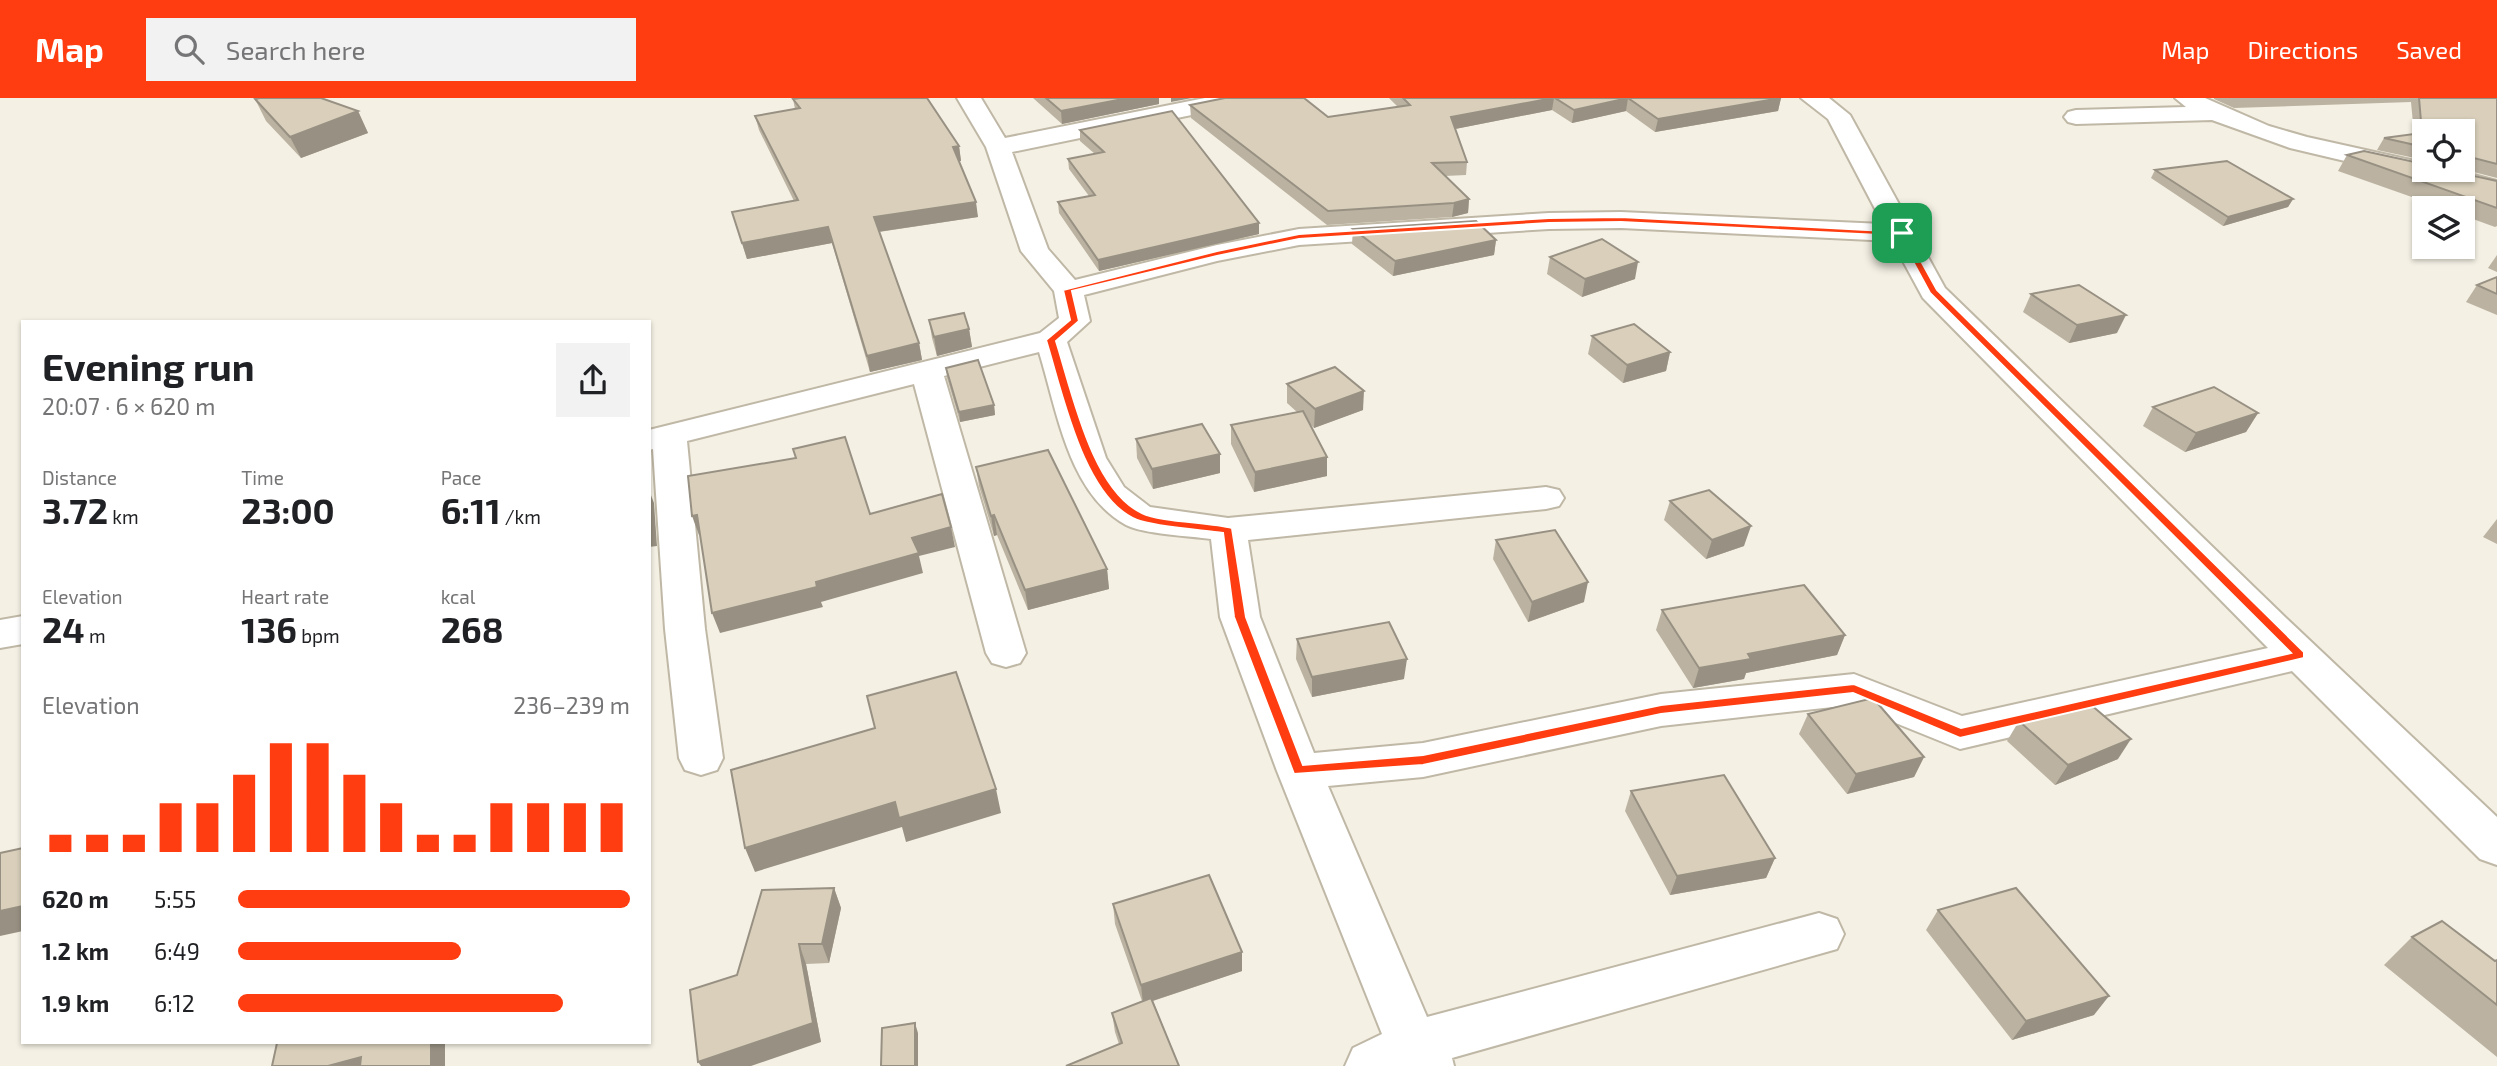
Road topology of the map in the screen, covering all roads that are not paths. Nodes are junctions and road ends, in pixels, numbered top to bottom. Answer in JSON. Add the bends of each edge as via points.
{"nodes":[{"id":1,"x":969,"y":98,"type":"edge"},
{"id":2,"x":1240,"y":98,"type":"edge"},
{"id":3,"x":1813,"y":98,"type":"edge"},
{"id":4,"x":2187,"y":98,"type":"edge"},
{"id":5,"x":2212,"y":113,"type":"junction"},
{"id":6,"x":2076,"y":117,"type":"dead end"},
{"id":7,"x":998,"y":147,"type":"junction"},
{"id":8,"x":2497,"y":189,"type":"edge"},
{"id":9,"x":1902,"y":233,"type":"junction"},
{"id":10,"x":1068,"y":290,"type":"junction"},
{"id":11,"x":1051,"y":340,"type":"junction"},
{"id":12,"x":927,"y":371,"type":"junction"},
{"id":13,"x":659,"y":438,"type":"edge"},
{"id":14,"x":1546,"y":498,"type":"dead end"},
{"id":15,"x":1228,"y":530,"type":"junction"},
{"id":16,"x":21,"y":630,"type":"edge"},
{"id":17,"x":0,"y":634,"type":"edge"},
{"id":18,"x":1006,"y":653,"type":"dead end"},
{"id":19,"x":2300,"y":655,"type":"junction"},
{"id":20,"x":701,"y":758,"type":"dead end"},
{"id":21,"x":1298,"y":771,"type":"junction"},
{"id":22,"x":2497,"y":846,"type":"edge"},
{"id":23,"x":1819,"y":934,"type":"dead end"},
{"id":24,"x":1405,"y":1059,"type":"edge"}],
"edges":[{"from":1,"to":7,"type":"street"},
{"from":2,"to":7,"type":"street"},
{"from":3,"to":9,"type":"street","via":[[1838,116]]},
{"from":4,"to":5,"type":"street"},
{"from":5,"to":6,"type":"street"},
{"from":5,"to":8,"type":"street","via":[[2260,132]]},
{"from":7,"to":10,"type":"street","via":[[1035,251]]},
{"from":9,"to":10,"type":"street","via":[[1621,220],[1299,237]]},
{"from":9,"to":19,"type":"street","via":[[1933,292]]},
{"from":10,"to":11,"type":"street","via":[[1075,321]]},
{"from":11,"to":12,"type":"street"},
{"from":11,"to":15,"type":"street","via":[[1089,458],[1110,494],[1140,517]]},
{"from":12,"to":13,"type":"street"},
{"from":12,"to":18,"type":"street"},
{"from":13,"to":20,"type":"street"},
{"from":14,"to":15,"type":"street"},
{"from":15,"to":21,"type":"street","via":[[1240,617]]},
{"from":16,"to":17,"type":"street"},
{"from":19,"to":21,"type":"street","via":[[1960,733],[1854,689],[1661,710],[1423,760]]},
{"from":19,"to":22,"type":"street"},
{"from":21,"to":24,"type":"street"},
{"from":23,"to":24,"type":"street"}]}
